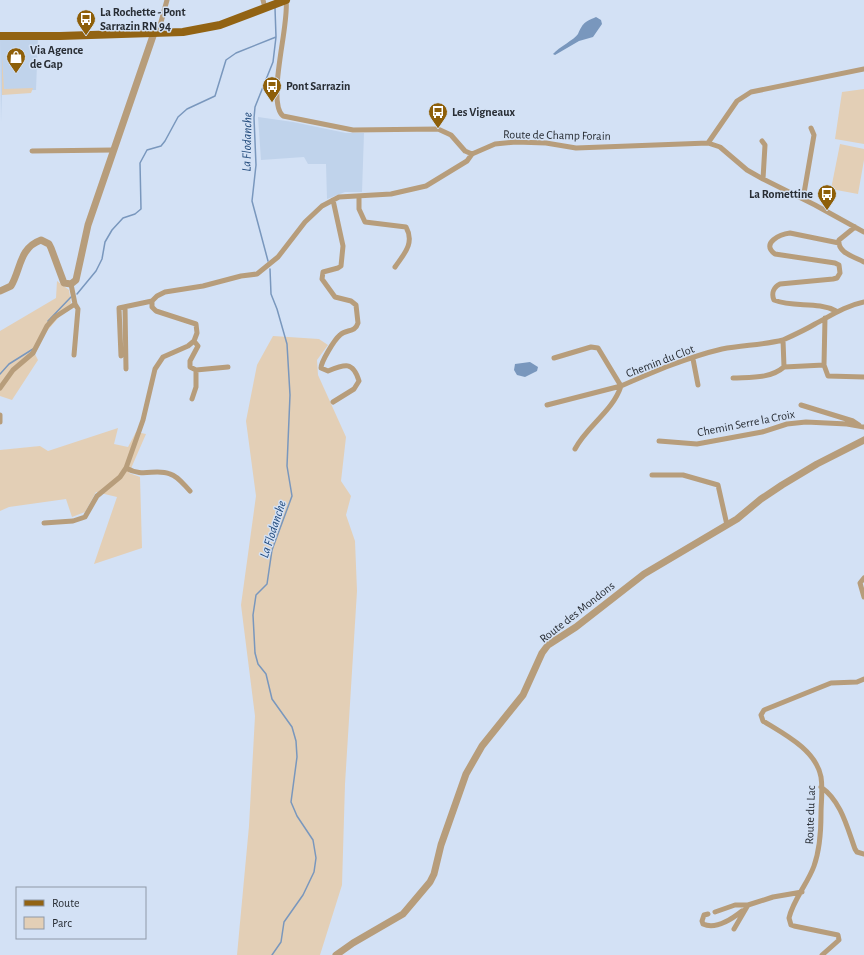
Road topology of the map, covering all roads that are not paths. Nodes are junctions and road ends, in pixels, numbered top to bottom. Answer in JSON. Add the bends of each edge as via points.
{"nodes":[{"id":1,"x":167,"y":0,"type":"edge"},
{"id":2,"x":275,"y":3,"type":"edge"},
{"id":3,"x":0,"y":33,"type":"edge"},
{"id":4,"x":154,"y":33,"type":"junction"},
{"id":5,"x":864,"y":69,"type":"edge"},
{"id":6,"x":811,"y":128,"type":"dead end"},
{"id":7,"x":762,"y":141,"type":"dead end"},
{"id":8,"x":708,"y":143,"type":"junction"},
{"id":9,"x":113,"y":150,"type":"junction"},
{"id":10,"x":32,"y":151,"type":"dead end"},
{"id":11,"x":472,"y":154,"type":"junction"},
{"id":12,"x":763,"y":179,"type":"junction"},
{"id":13,"x":359,"y":196,"type":"junction"},
{"id":14,"x":803,"y":199,"type":"junction"},
{"id":15,"x":333,"y":200,"type":"junction"},
{"id":16,"x":855,"y":228,"type":"junction"},
{"id":17,"x":864,"y":232,"type":"edge"},
{"id":18,"x":839,"y":243,"type":"junction"},
{"id":19,"x":864,"y":262,"type":"edge"},
{"id":20,"x":395,"y":267,"type":"dead end"},
{"id":21,"x":72,"y":284,"type":"junction"},
{"id":22,"x":0,"y":291,"type":"edge"},
{"id":23,"x":152,"y":301,"type":"junction"},
{"id":24,"x":864,"y":302,"type":"edge"},
{"id":25,"x":75,"y":304,"type":"junction"},
{"id":26,"x":125,"y":307,"type":"junction"},
{"id":27,"x":836,"y":311,"type":"junction"},
{"id":28,"x":825,"y":318,"type":"junction"},
{"id":29,"x":783,"y":340,"type":"junction"},
{"id":30,"x":194,"y":341,"type":"junction"},
{"id":31,"x":74,"y":355,"type":"dead end"},
{"id":32,"x":121,"y":356,"type":"dead end"},
{"id":33,"x":554,"y":358,"type":"dead end"},
{"id":34,"x":693,"y":358,"type":"junction"},
{"id":35,"x":824,"y":365,"type":"junction"},
{"id":36,"x":228,"y":367,"type":"dead end"},
{"id":37,"x":784,"y":367,"type":"junction"},
{"id":38,"x":126,"y":369,"type":"dead end"},
{"id":39,"x":196,"y":370,"type":"junction"},
{"id":40,"x":864,"y":377,"type":"edge"},
{"id":41,"x":733,"y":378,"type":"dead end"},
{"id":42,"x":698,"y":385,"type":"dead end"},
{"id":43,"x":621,"y":386,"type":"junction"},
{"id":44,"x":0,"y":388,"type":"edge"},
{"id":45,"x":192,"y":399,"type":"dead end"},
{"id":46,"x":333,"y":402,"type":"dead end"},
{"id":47,"x":547,"y":405,"type":"dead end"},
{"id":48,"x":801,"y":405,"type":"dead end"},
{"id":49,"x":0,"y":415,"type":"edge"},
{"id":50,"x":0,"y":422,"type":"edge"},
{"id":51,"x":863,"y":427,"type":"edge"},
{"id":52,"x":659,"y":440,"type":"dead end"},
{"id":53,"x":864,"y":440,"type":"edge"},
{"id":54,"x":575,"y":449,"type":"dead end"},
{"id":55,"x":126,"y":468,"type":"junction"},
{"id":56,"x":652,"y":475,"type":"dead end"},
{"id":57,"x":190,"y":490,"type":"dead end"},
{"id":58,"x":44,"y":523,"type":"dead end"},
{"id":59,"x":727,"y":525,"type":"junction"},
{"id":60,"x":864,"y":578,"type":"edge"},
{"id":61,"x":864,"y":597,"type":"edge"},
{"id":62,"x":864,"y":679,"type":"edge"},
{"id":63,"x":821,"y":787,"type":"junction"},
{"id":64,"x":864,"y":854,"type":"edge"},
{"id":65,"x":802,"y":892,"type":"junction"},
{"id":66,"x":748,"y":905,"type":"junction"},
{"id":67,"x":744,"y":910,"type":"junction"},
{"id":68,"x":715,"y":912,"type":"dead end"},
{"id":69,"x":708,"y":914,"type":"dead end"},
{"id":70,"x":734,"y":929,"type":"dead end"},
{"id":71,"x":336,"y":955,"type":"edge"},
{"id":72,"x":822,"y":955,"type":"edge"}],
"edges":[{"from":1,"to":4,"type":"street"},
{"from":2,"to":4,"type":"main road","via":[[236,20],[205,28]]},
{"from":2,"to":11,"type":"street","via":[[278,110],[282,116],[353,130],[438,129],[451,135]]},
{"from":3,"to":4,"type":"main road"},
{"from":3,"to":4,"type":"main road","via":[[60,36]]},
{"from":4,"to":9,"type":"street"},
{"from":5,"to":8,"type":"street","via":[[751,92],[737,101]]},
{"from":6,"to":14,"type":"street","via":[[814,135]]},
{"from":7,"to":12,"type":"street","via":[[765,145]]},
{"from":8,"to":11,"type":"street","name":"Route de Champ Forain","via":[[576,148],[516,142],[495,144]]},
{"from":8,"to":12,"type":"street","name":"Route de Champ Forain","via":[[720,147],[747,170]]},
{"from":9,"to":10,"type":"street"},
{"from":9,"to":21,"type":"street","via":[[84,237],[78,277]]},
{"from":11,"to":13,"type":"street","name":"Route de Champ Forain","via":[[467,161],[426,186],[391,194]]},
{"from":12,"to":14,"type":"street","name":"Route de Champ Forain"},
{"from":13,"to":15,"type":"street","name":"Route de Champ Forain"},
{"from":13,"to":20,"type":"street","via":[[359,209],[365,222],[396,224],[406,227],[409,232],[409,246]]},
{"from":14,"to":16,"type":"street","name":"Route de Champ Forain"},
{"from":15,"to":23,"type":"street","via":[[314,212],[278,258],[257,274],[165,292]]},
{"from":15,"to":46,"type":"street","via":[[343,246],[341,266],[323,272],[322,279],[334,297],[351,301],[356,305],[358,323],[353,330],[339,335],[322,360],[321,368],[328,371],[343,365],[348,366],[356,372],[359,381],[354,390]]},
{"from":16,"to":17,"type":"street","name":"Route de Champ Forain"},
{"from":16,"to":18,"type":"street","via":[[839,240]]},
{"from":18,"to":19,"type":"street","via":[[841,250]]},
{"from":18,"to":27,"type":"street","via":[[790,233],[774,238],[770,245],[775,254],[835,263],[839,265],[840,272],[837,278],[833,279],[780,284],[774,289],[774,300],[782,303],[824,306]]},
{"from":21,"to":22,"type":"street","via":[[62,281],[49,244],[41,240],[33,244],[23,255],[11,286]]},
{"from":21,"to":25,"type":"street"},
{"from":23,"to":26,"type":"street"},
{"from":23,"to":30,"type":"street","via":[[152,307],[156,311],[196,324],[197,333]]},
{"from":24,"to":27,"type":"street","name":"Chemin du Clot"},
{"from":25,"to":31,"type":"street","via":[[78,309]]},
{"from":25,"to":44,"type":"street","via":[[55,317],[33,353],[18,364]]},
{"from":26,"to":32,"type":"street","via":[[119,308]]},
{"from":26,"to":38,"type":"street"},
{"from":27,"to":28,"type":"street","name":"Chemin du Clot"},
{"from":28,"to":29,"type":"street","name":"Chemin du Clot"},
{"from":28,"to":35,"type":"street"},
{"from":29,"to":34,"type":"street","name":"Chemin du Clot","via":[[763,345],[722,349]]},
{"from":29,"to":37,"type":"street"},
{"from":30,"to":39,"type":"street","via":[[198,346],[189,364]]},
{"from":30,"to":55,"type":"street","via":[[163,357],[155,369],[143,420]]},
{"from":33,"to":43,"type":"street","via":[[591,347],[598,348]]},
{"from":34,"to":42,"type":"street"},
{"from":34,"to":43,"type":"street","name":"Chemin du Clot"},
{"from":35,"to":37,"type":"street"},
{"from":35,"to":40,"type":"street","via":[[828,376]]},
{"from":36,"to":39,"type":"street"},
{"from":37,"to":41,"type":"street","via":[[768,376]]},
{"from":39,"to":45,"type":"street","via":[[196,387]]},
{"from":43,"to":47,"type":"street"},
{"from":43,"to":54,"type":"street","name":"Chemin du Clot","via":[[615,400],[580,439]]},
{"from":48,"to":51,"type":"street","name":"Chemin Serre la Croix","via":[[853,421]]},
{"from":49,"to":50,"type":"street"},
{"from":51,"to":52,"type":"street","name":"Chemin Serre la Croix","via":[[806,422],[697,444]]},
{"from":53,"to":59,"type":"street","name":"Route des Mondons","via":[[782,485]]},
{"from":55,"to":57,"type":"street","via":[[140,473],[173,474]]},
{"from":55,"to":58,"type":"street","via":[[120,477],[97,496],[85,517],[80,520]]},
{"from":56,"to":59,"type":"street","via":[[683,475],[718,485]]},
{"from":59,"to":71,"type":"street","name":"Route des Mondons","via":[[644,574],[576,627],[548,645],[523,695],[482,746],[466,774],[430,882],[403,914]]},
{"from":60,"to":61,"type":"street","via":[[860,583]]},
{"from":62,"to":63,"type":"street","name":"Route du Lac","via":[[857,682],[831,683],[761,712],[763,720],[789,737],[813,760],[820,773]]},
{"from":63,"to":64,"type":"street","via":[[831,793],[855,849]]},
{"from":63,"to":65,"type":"street","name":"Route du Lac","via":[[820,844]]},
{"from":65,"to":66,"type":"street"},
{"from":65,"to":72,"type":"street","name":"Route du Lac","via":[[790,915],[791,925],[836,934],[839,937],[839,940]]},
{"from":66,"to":67,"type":"street"},
{"from":66,"to":68,"type":"street","via":[[741,904]]},
{"from":67,"to":69,"type":"street","via":[[728,921],[710,926],[703,924],[702,921],[704,915]]},
{"from":67,"to":70,"type":"street"}]}
